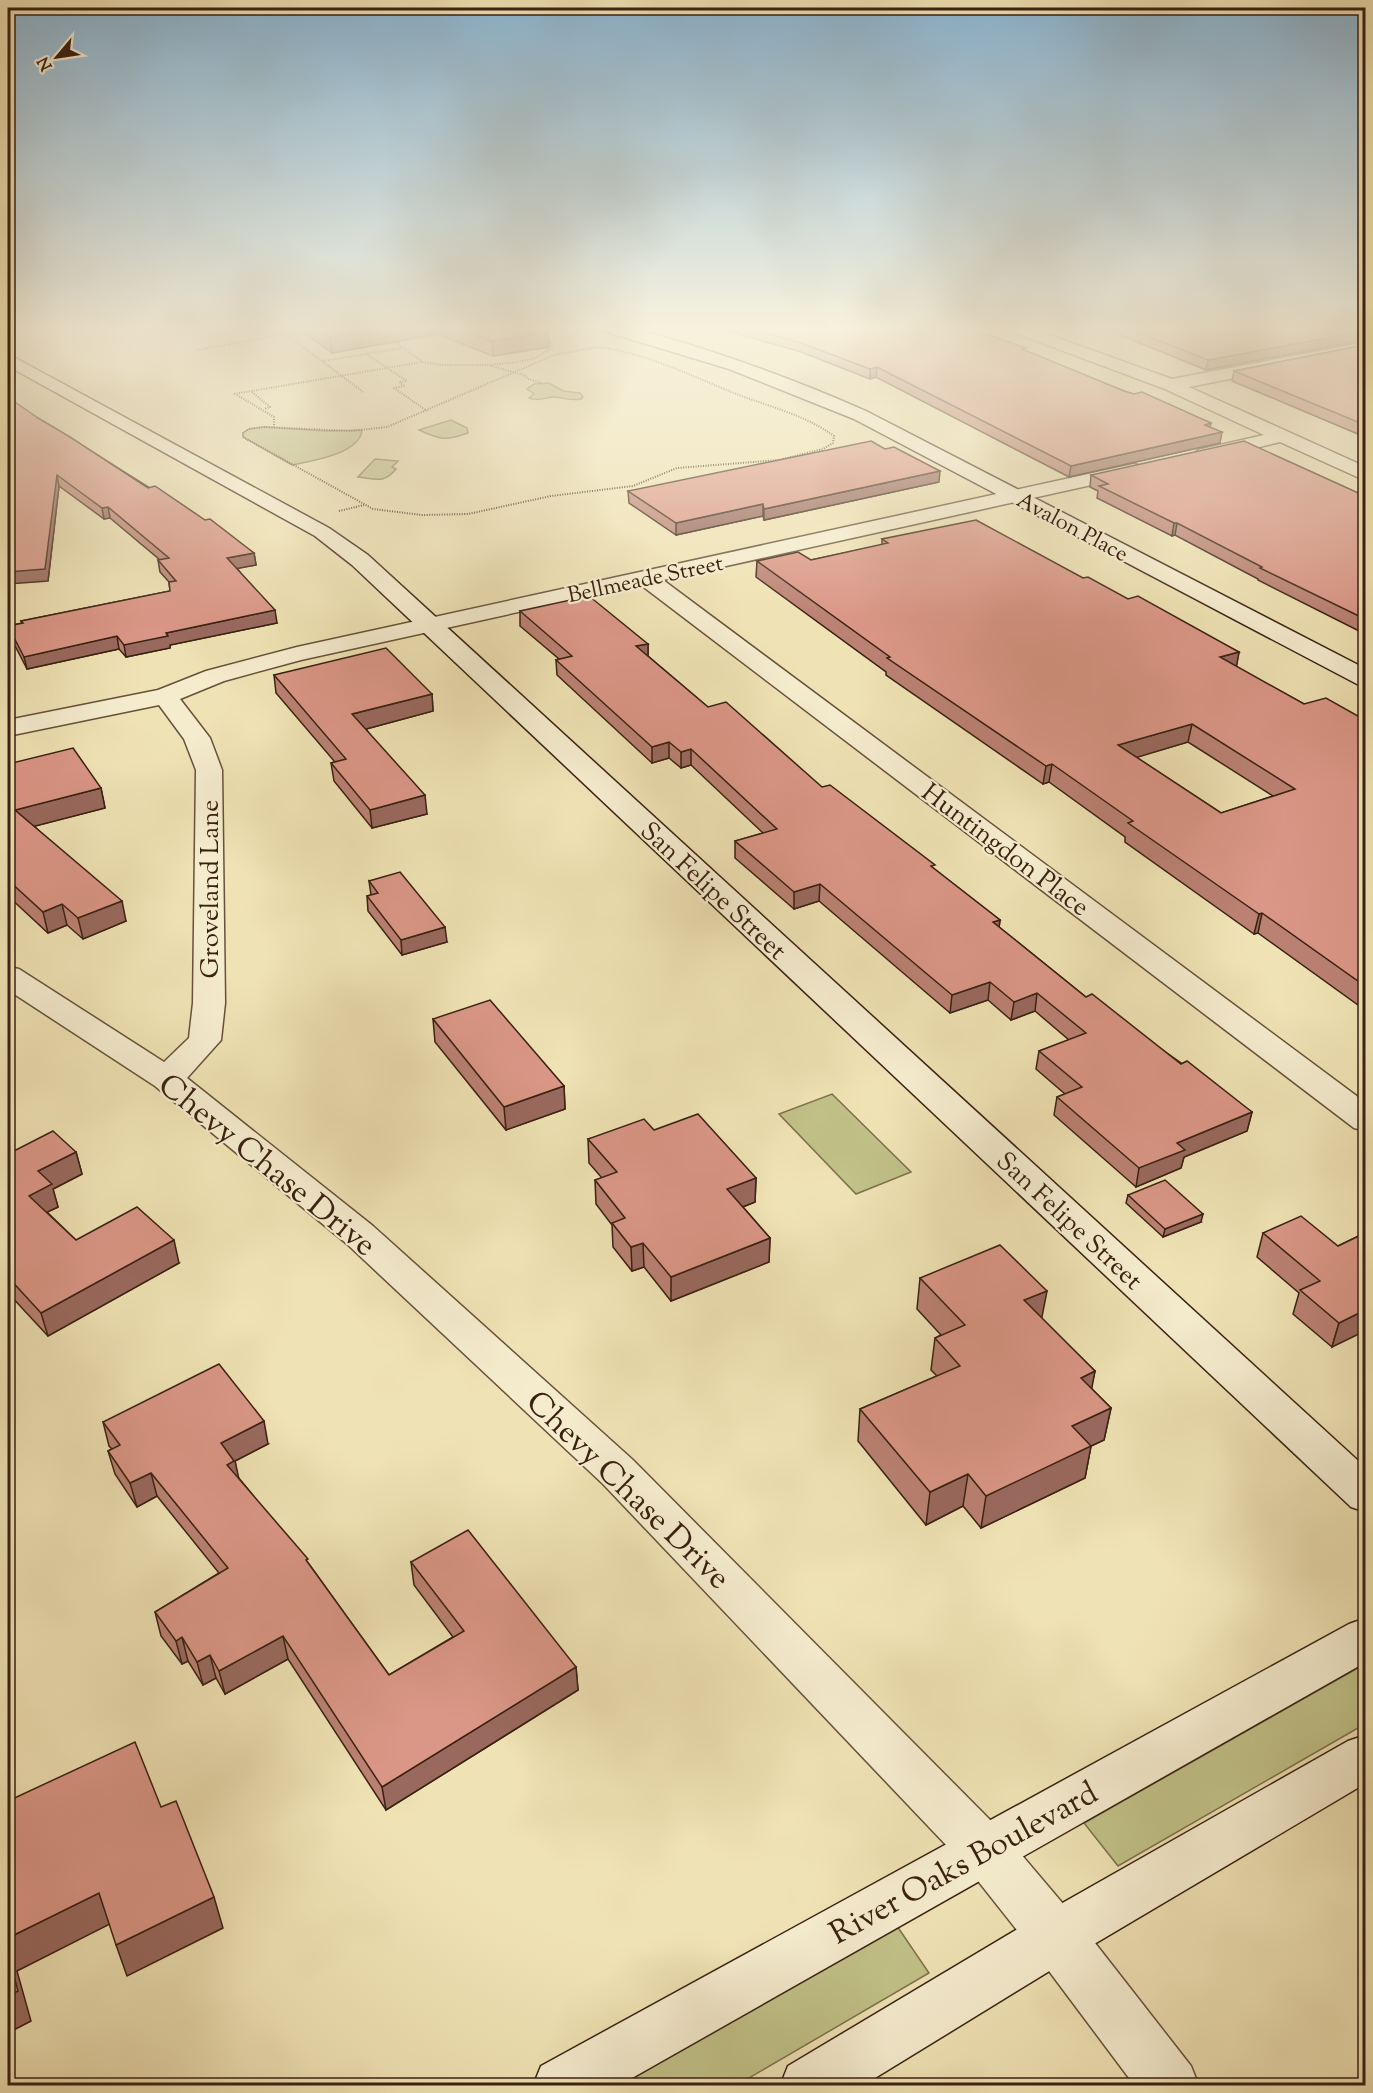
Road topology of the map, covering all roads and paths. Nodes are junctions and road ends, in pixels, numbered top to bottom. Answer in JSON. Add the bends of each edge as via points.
{"nodes":[{"id":1,"x":127,"y":425,"type":"edge"},
{"id":2,"x":393,"y":425,"type":"edge"},
{"id":3,"x":818,"y":425,"type":"edge"},
{"id":4,"x":879,"y":425,"type":"edge"},
{"id":5,"x":1259,"y":425,"type":"edge"},
{"id":6,"x":274,"y":427,"type":"joint"},
{"id":7,"x":1284,"y":436,"type":"junction"},
{"id":8,"x":1180,"y":460,"type":"edge"},
{"id":9,"x":1156,"y":465,"type":"edge"},
{"id":10,"x":1365,"y":475,"type":"edge"},
{"id":11,"x":1018,"y":497,"type":"junction"},
{"id":12,"x":365,"y":504,"type":"junction"},
{"id":13,"x":349,"y":509,"type":"dead end"},
{"id":14,"x":646,"y":578,"type":"junction"},
{"id":15,"x":429,"y":624,"type":"junction"},
{"id":16,"x":1365,"y":679,"type":"edge"},
{"id":17,"x":165,"y":696,"type":"junction"},
{"id":18,"x":8,"y":728,"type":"edge"},
{"id":19,"x":8,"y":976,"type":"edge"},
{"id":20,"x":167,"y":1079,"type":"junction"},
{"id":21,"x":1365,"y":1120,"type":"edge"},
{"id":22,"x":1365,"y":1495,"type":"edge"},
{"id":23,"x":1365,"y":1638,"type":"edge"},
{"id":24,"x":1365,"y":1756,"type":"edge"},
{"id":25,"x":985,"y":1850,"type":"junction"},
{"id":26,"x":1055,"y":1937,"type":"junction"},
{"id":27,"x":561,"y":2085,"type":"edge"},
{"id":28,"x":808,"y":2085,"type":"edge"},
{"id":29,"x":1171,"y":2085,"type":"edge"}],
"edges":[{"from":1,"to":15,"type":"street","name":"San Felipe Street","via":[[322,532],[360,560]]},
{"from":2,"to":6,"type":"path","via":[[327,431]]},
{"from":3,"to":12,"type":"path","via":[[834,436],[833,443],[823,449],[779,460],[677,468],[633,486],[551,496],[468,514],[392,513]]},
{"from":4,"to":11,"type":"street","name":"Avalon Place"},
{"from":5,"to":7,"type":"street"},
{"from":6,"to":12,"type":"path","via":[[249,429],[243,437]]},
{"from":7,"to":8,"type":"street"},
{"from":7,"to":10,"type":"street"},
{"from":9,"to":11,"type":"street","name":"Bellmeade Street"},
{"from":11,"to":14,"type":"street","name":"Bellmeade Street"},
{"from":11,"to":16,"type":"street","name":"Avalon Place"},
{"from":12,"to":13,"type":"path"},
{"from":14,"to":15,"type":"street","name":"Bellmeade Street"},
{"from":14,"to":21,"type":"street","name":"Huntingdon Place"},
{"from":15,"to":17,"type":"street","name":"Bellmeade Street","via":[[215,676]]},
{"from":15,"to":22,"type":"street","name":"San Felipe Street"},
{"from":17,"to":18,"type":"street","name":"Bellmeade Street"},
{"from":17,"to":20,"type":"street","name":"Groveland Lane","via":[[197,738],[209,770],[209,1003],[205,1040]]},
{"from":19,"to":20,"type":"street","name":"Chevy Chase Drive"},
{"from":20,"to":25,"type":"street","name":"Chevy Chase Drive","via":[[360,1235],[618,1472]]},
{"from":23,"to":25,"type":"street","name":"River Oaks Boulevard"},
{"from":24,"to":26,"type":"street"},
{"from":25,"to":26,"type":"street","name":"Chevy Chase Drive"},
{"from":25,"to":27,"type":"street","name":"River Oaks Boulevard"},
{"from":26,"to":28,"type":"street"},
{"from":26,"to":29,"type":"street","name":"Chevy Chase Drive"}]}
